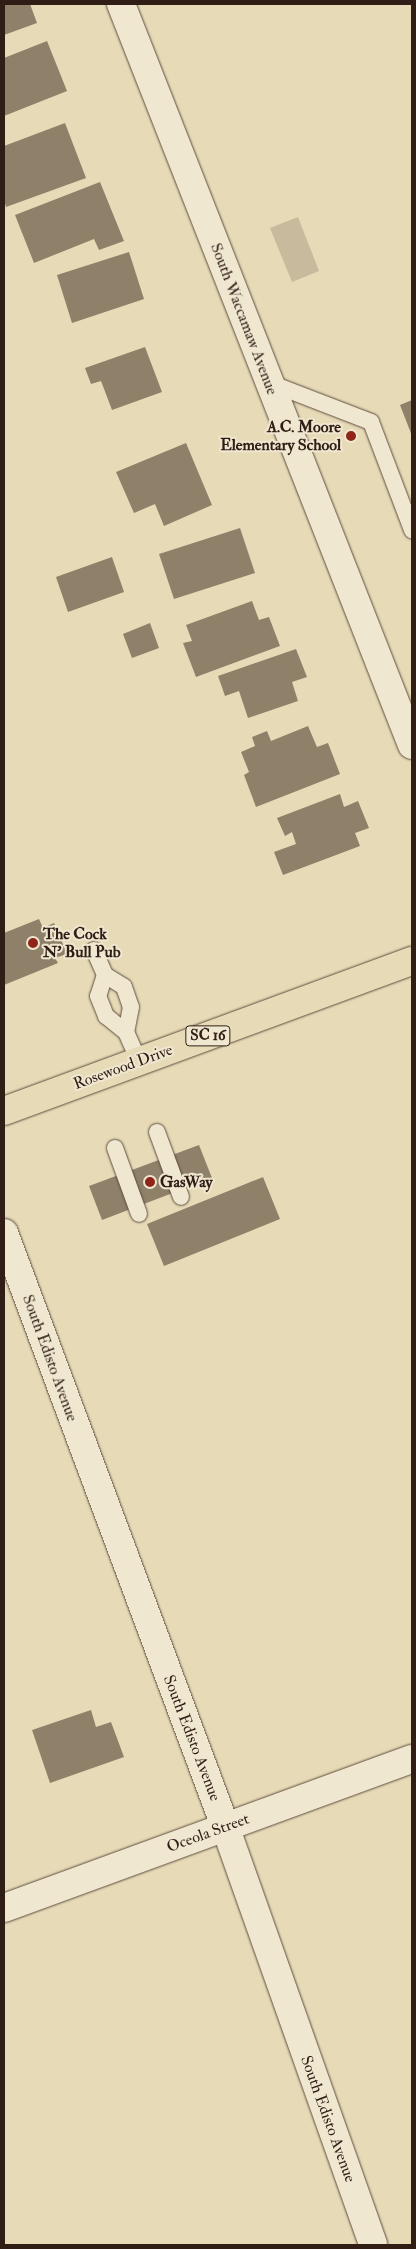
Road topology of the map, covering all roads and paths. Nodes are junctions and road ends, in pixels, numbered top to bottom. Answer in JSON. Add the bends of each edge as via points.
{"nodes":[{"id":1,"x":121,"y":4,"type":"edge"},
{"id":2,"x":270,"y":383,"type":"junction"},
{"id":3,"x":412,"y":530,"type":"edge"},
{"id":4,"x":412,"y":745,"type":"edge"},
{"id":5,"x":94,"y":950,"type":"dead end"},
{"id":6,"x":412,"y":962,"type":"edge"},
{"id":7,"x":105,"y":974,"type":"junction"},
{"id":8,"x":126,"y":1032,"type":"junction"},
{"id":9,"x":139,"y":1061,"type":"junction"},
{"id":10,"x":4,"y":1111,"type":"edge"},
{"id":11,"x":157,"y":1132,"type":"dead end"},
{"id":12,"x":115,"y":1148,"type":"dead end"},
{"id":13,"x":181,"y":1197,"type":"dead end"},
{"id":14,"x":139,"y":1214,"type":"dead end"},
{"id":15,"x":4,"y":1233,"type":"edge"},
{"id":16,"x":412,"y":1759,"type":"edge"},
{"id":17,"x":225,"y":1826,"type":"junction"},
{"id":18,"x":4,"y":1908,"type":"edge"},
{"id":19,"x":373,"y":2245,"type":"edge"}],
"edges":[{"from":1,"to":2,"type":"street","name":"South Waccamaw Avenue"},
{"from":2,"to":3,"type":"lane","via":[[371,422]]},
{"from":2,"to":4,"type":"street","name":"South Waccamaw Avenue"},
{"from":5,"to":7,"type":"lane"},
{"from":6,"to":9,"type":"main road","name":"Rosewood Drive","number":"SC 16"},
{"from":7,"to":8,"type":"lane","via":[[124,987],[131,1007]]},
{"from":7,"to":8,"type":"lane","via":[[98,996],[106,1016]]},
{"from":8,"to":9,"type":"lane"},
{"from":9,"to":10,"type":"main road","name":"Rosewood Drive","number":"SC 16"},
{"from":11,"to":13,"type":"lane"},
{"from":12,"to":14,"type":"lane"},
{"from":15,"to":17,"type":"street","name":"South Edisto Avenue"},
{"from":16,"to":17,"type":"street","name":"Oceola Street"},
{"from":17,"to":18,"type":"street","name":"Oceola Street"},
{"from":17,"to":19,"type":"street","name":"South Edisto Avenue"}]}
